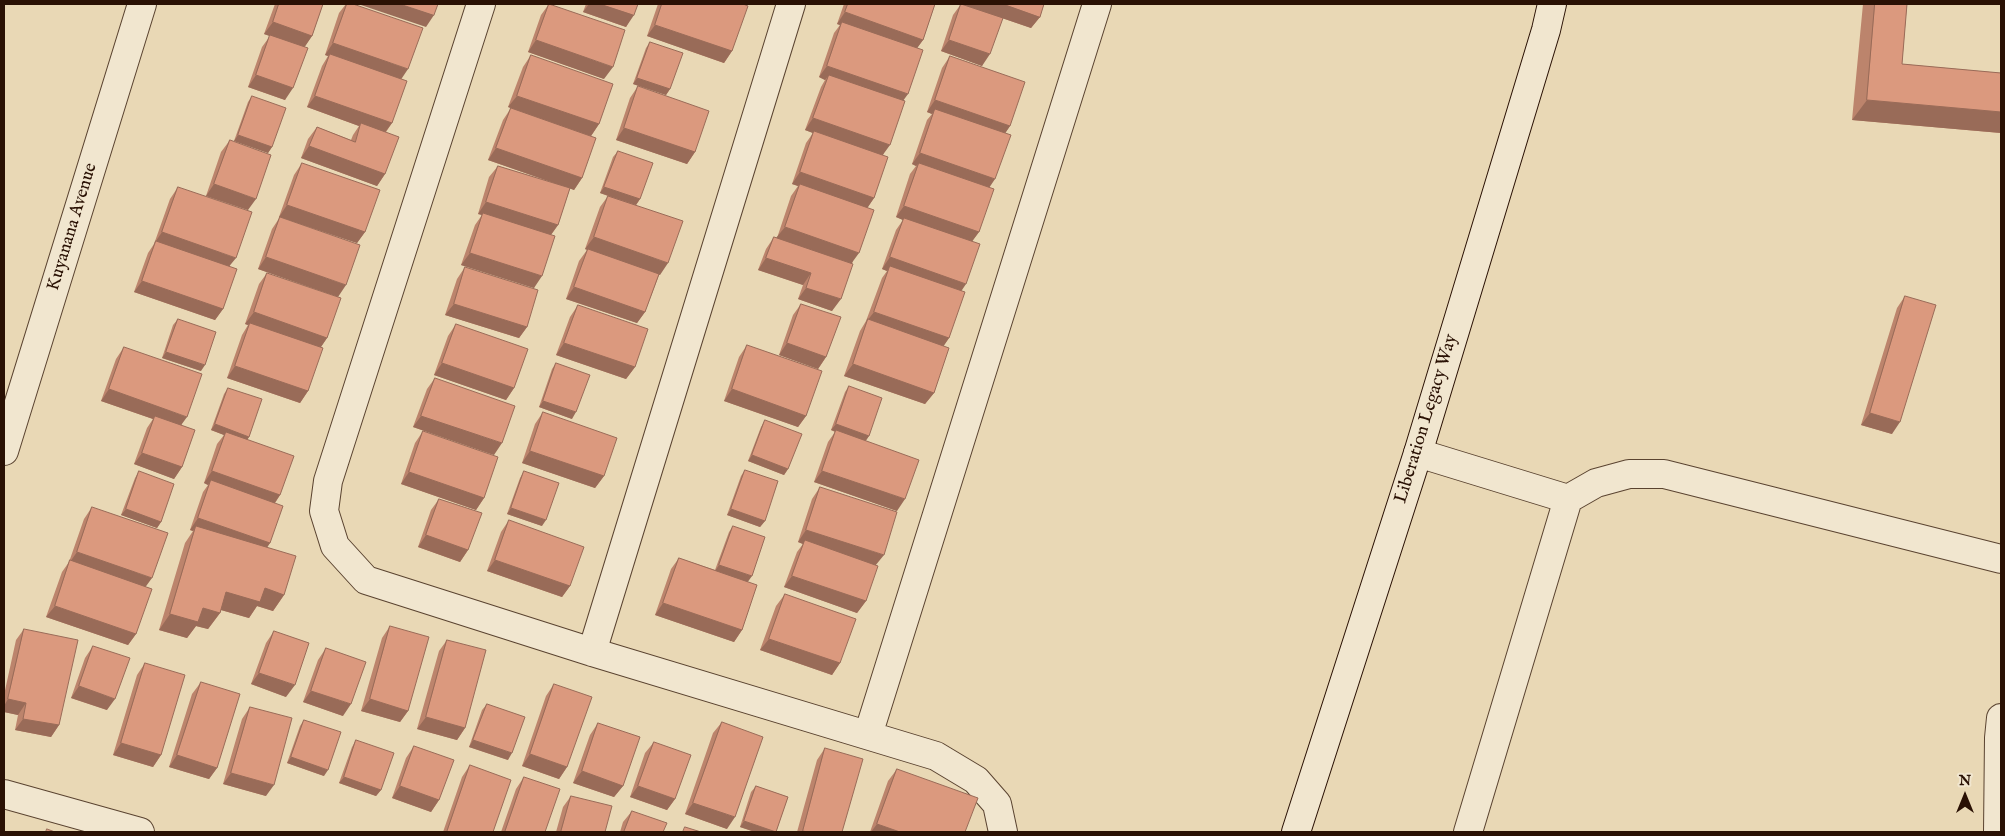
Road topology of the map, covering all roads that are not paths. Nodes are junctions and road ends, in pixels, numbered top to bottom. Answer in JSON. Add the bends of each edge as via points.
{"nodes":[{"id":1,"x":142,"y":4,"type":"edge"},
{"id":2,"x":481,"y":4,"type":"edge"},
{"id":3,"x":791,"y":4,"type":"edge"},
{"id":4,"x":1097,"y":4,"type":"edge"},
{"id":5,"x":1552,"y":4,"type":"edge"},
{"id":6,"x":4,"y":451,"type":"edge"},
{"id":7,"x":1418,"y":453,"type":"junction"},
{"id":8,"x":1568,"y":499,"type":"junction"},
{"id":9,"x":2001,"y":559,"type":"edge"},
{"id":10,"x":592,"y":652,"type":"junction"},
{"id":11,"x":2001,"y":718,"type":"edge"},
{"id":12,"x":868,"y":735,"type":"junction"},
{"id":13,"x":4,"y":794,"type":"edge"},
{"id":14,"x":140,"y":832,"type":"edge"},
{"id":15,"x":1003,"y":832,"type":"edge"},
{"id":16,"x":1296,"y":832,"type":"edge"},
{"id":17,"x":1468,"y":832,"type":"edge"},
{"id":18,"x":1998,"y":832,"type":"edge"}],
"edges":[{"from":1,"to":6,"type":"street","name":"Kuyanana Avenue"},
{"from":2,"to":10,"type":"street","via":[[328,481],[324,511],[335,546],[366,580]]},
{"from":3,"to":10,"type":"street"},
{"from":4,"to":12,"type":"street"},
{"from":5,"to":7,"type":"street","name":"Liberation Legacy Way"},
{"from":7,"to":8,"type":"street"},
{"from":7,"to":16,"type":"street","name":"Liberation Legacy Way"},
{"from":8,"to":9,"type":"street","via":[[1596,483],[1628,474],[1664,474]]},
{"from":8,"to":17,"type":"street"},
{"from":10,"to":12,"type":"street"},
{"from":11,"to":18,"type":"street"},
{"from":12,"to":15,"type":"street","via":[[936,756],[976,780],[997,804]]},
{"from":13,"to":14,"type":"street"}]}
